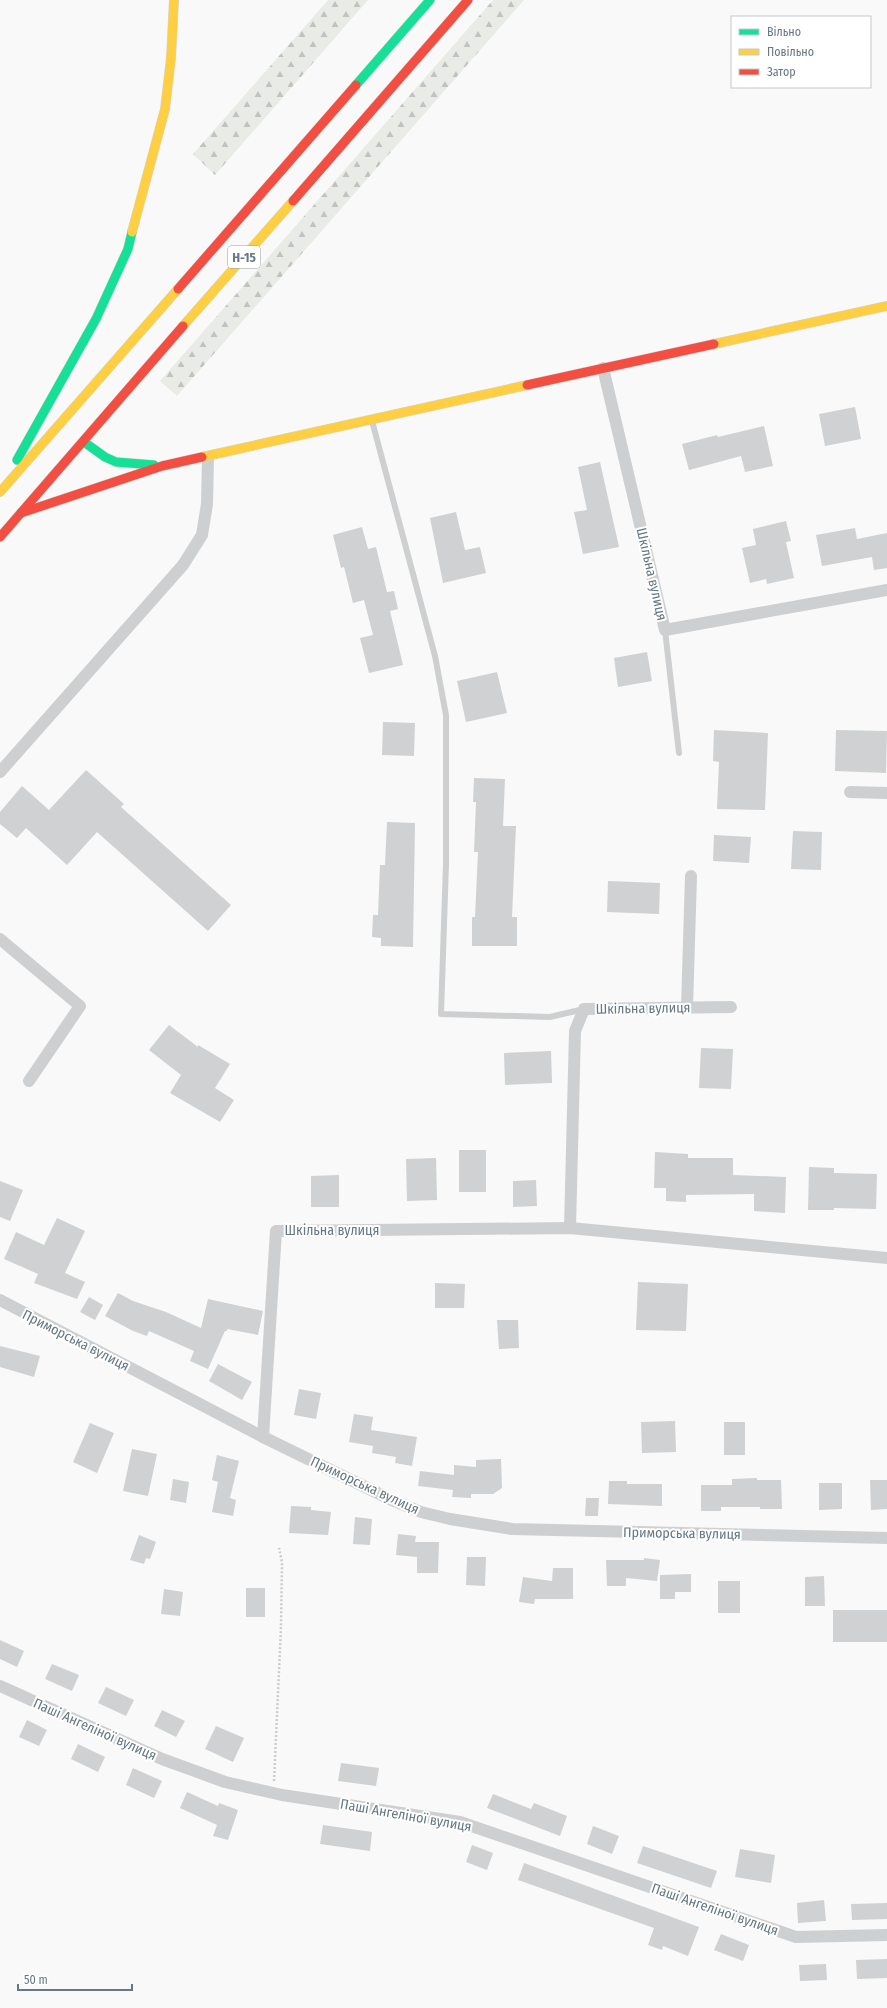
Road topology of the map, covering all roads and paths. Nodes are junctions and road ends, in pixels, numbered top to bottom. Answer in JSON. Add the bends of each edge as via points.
{"nodes":[{"id":1,"x":174,"y":0,"type":"edge"},
{"id":2,"x":430,"y":0,"type":"edge"},
{"id":3,"x":468,"y":0,"type":"edge"},
{"id":4,"x":887,"y":306,"type":"edge"},
{"id":5,"x":603,"y":368,"type":"junction"},
{"id":6,"x":371,"y":419,"type":"junction"},
{"id":7,"x":84,"y":442,"type":"junction"},
{"id":8,"x":208,"y":457,"type":"junction"},
{"id":9,"x":162,"y":466,"type":"junction"},
{"id":10,"x":0,"y":491,"type":"edge"},
{"id":11,"x":21,"y":513,"type":"junction"},
{"id":12,"x":0,"y":537,"type":"edge"},
{"id":13,"x":887,"y":590,"type":"edge"},
{"id":14,"x":665,"y":630,"type":"junction"},
{"id":15,"x":679,"y":753,"type":"dead end"},
{"id":16,"x":0,"y":772,"type":"edge"},
{"id":17,"x":850,"y":792,"type":"dead end"},
{"id":18,"x":887,"y":793,"type":"edge"},
{"id":19,"x":690,"y":876,"type":"dead end"},
{"id":20,"x":0,"y":939,"type":"edge"},
{"id":21,"x":687,"y":1007,"type":"junction"},
{"id":22,"x":731,"y":1007,"type":"dead end"},
{"id":23,"x":584,"y":1009,"type":"junction"},
{"id":24,"x":29,"y":1081,"type":"dead end"},
{"id":25,"x":570,"y":1228,"type":"junction"},
{"id":26,"x":887,"y":1258,"type":"edge"},
{"id":27,"x":0,"y":1300,"type":"edge"},
{"id":28,"x":263,"y":1436,"type":"junction"},
{"id":29,"x":887,"y":1538,"type":"edge"},
{"id":30,"x":278,"y":1548,"type":"dead end"},
{"id":31,"x":0,"y":1686,"type":"edge"},
{"id":32,"x":274,"y":1793,"type":"junction"},
{"id":33,"x":887,"y":1935,"type":"edge"}],
"edges":[{"from":1,"to":10,"type":"main road","via":[[165,109],[128,249],[96,319]]},
{"from":2,"to":10,"type":"main road"},
{"from":3,"to":7,"type":"main road","number":"Н-15"},
{"from":4,"to":5,"type":"main road"},
{"from":5,"to":6,"type":"main road"},
{"from":5,"to":14,"type":"street","name":"Шкільна вулиця"},
{"from":6,"to":8,"type":"main road"},
{"from":6,"to":23,"type":"lane","via":[[435,656],[446,715],[446,864],[441,1014],[550,1017]]},
{"from":7,"to":9,"type":"main road","via":[[105,458],[116,462]]},
{"from":7,"to":11,"type":"main road","number":"Н-15"},
{"from":8,"to":9,"type":"main road"},
{"from":8,"to":16,"type":"street","via":[[207,504],[202,535],[184,565]]},
{"from":9,"to":11,"type":"main road"},
{"from":11,"to":12,"type":"main road","number":"Н-15"},
{"from":13,"to":14,"type":"street","name":"Шкільна вулиця"},
{"from":14,"to":15,"type":"lane"},
{"from":17,"to":18,"type":"street"},
{"from":19,"to":21,"type":"street"},
{"from":20,"to":24,"type":"street","via":[[80,1006]]},
{"from":21,"to":22,"type":"street","name":"Шкільна вулиця"},
{"from":21,"to":23,"type":"street","name":"Шкільна вулиця"},
{"from":23,"to":25,"type":"street","name":"Шкільна вулиця","via":[[575,1031]]},
{"from":25,"to":26,"type":"street","name":"Шкільна вулиця"},
{"from":25,"to":28,"type":"street","name":"Шкільна вулиця","via":[[276,1231]]},
{"from":27,"to":28,"type":"street","name":"Приморська вулиця"},
{"from":28,"to":29,"type":"street","name":"Приморська вулиця","via":[[394,1501],[421,1512],[450,1519],[512,1528]]},
{"from":30,"to":32,"type":"path","via":[[282,1562],[282,1627]]},
{"from":31,"to":32,"type":"street","name":"Паші Ангеліної вулиця","via":[[162,1759],[225,1782]]},
{"from":32,"to":33,"type":"street","name":"Паші Ангеліної вулиця","via":[[460,1822],[796,1937]]}]}
